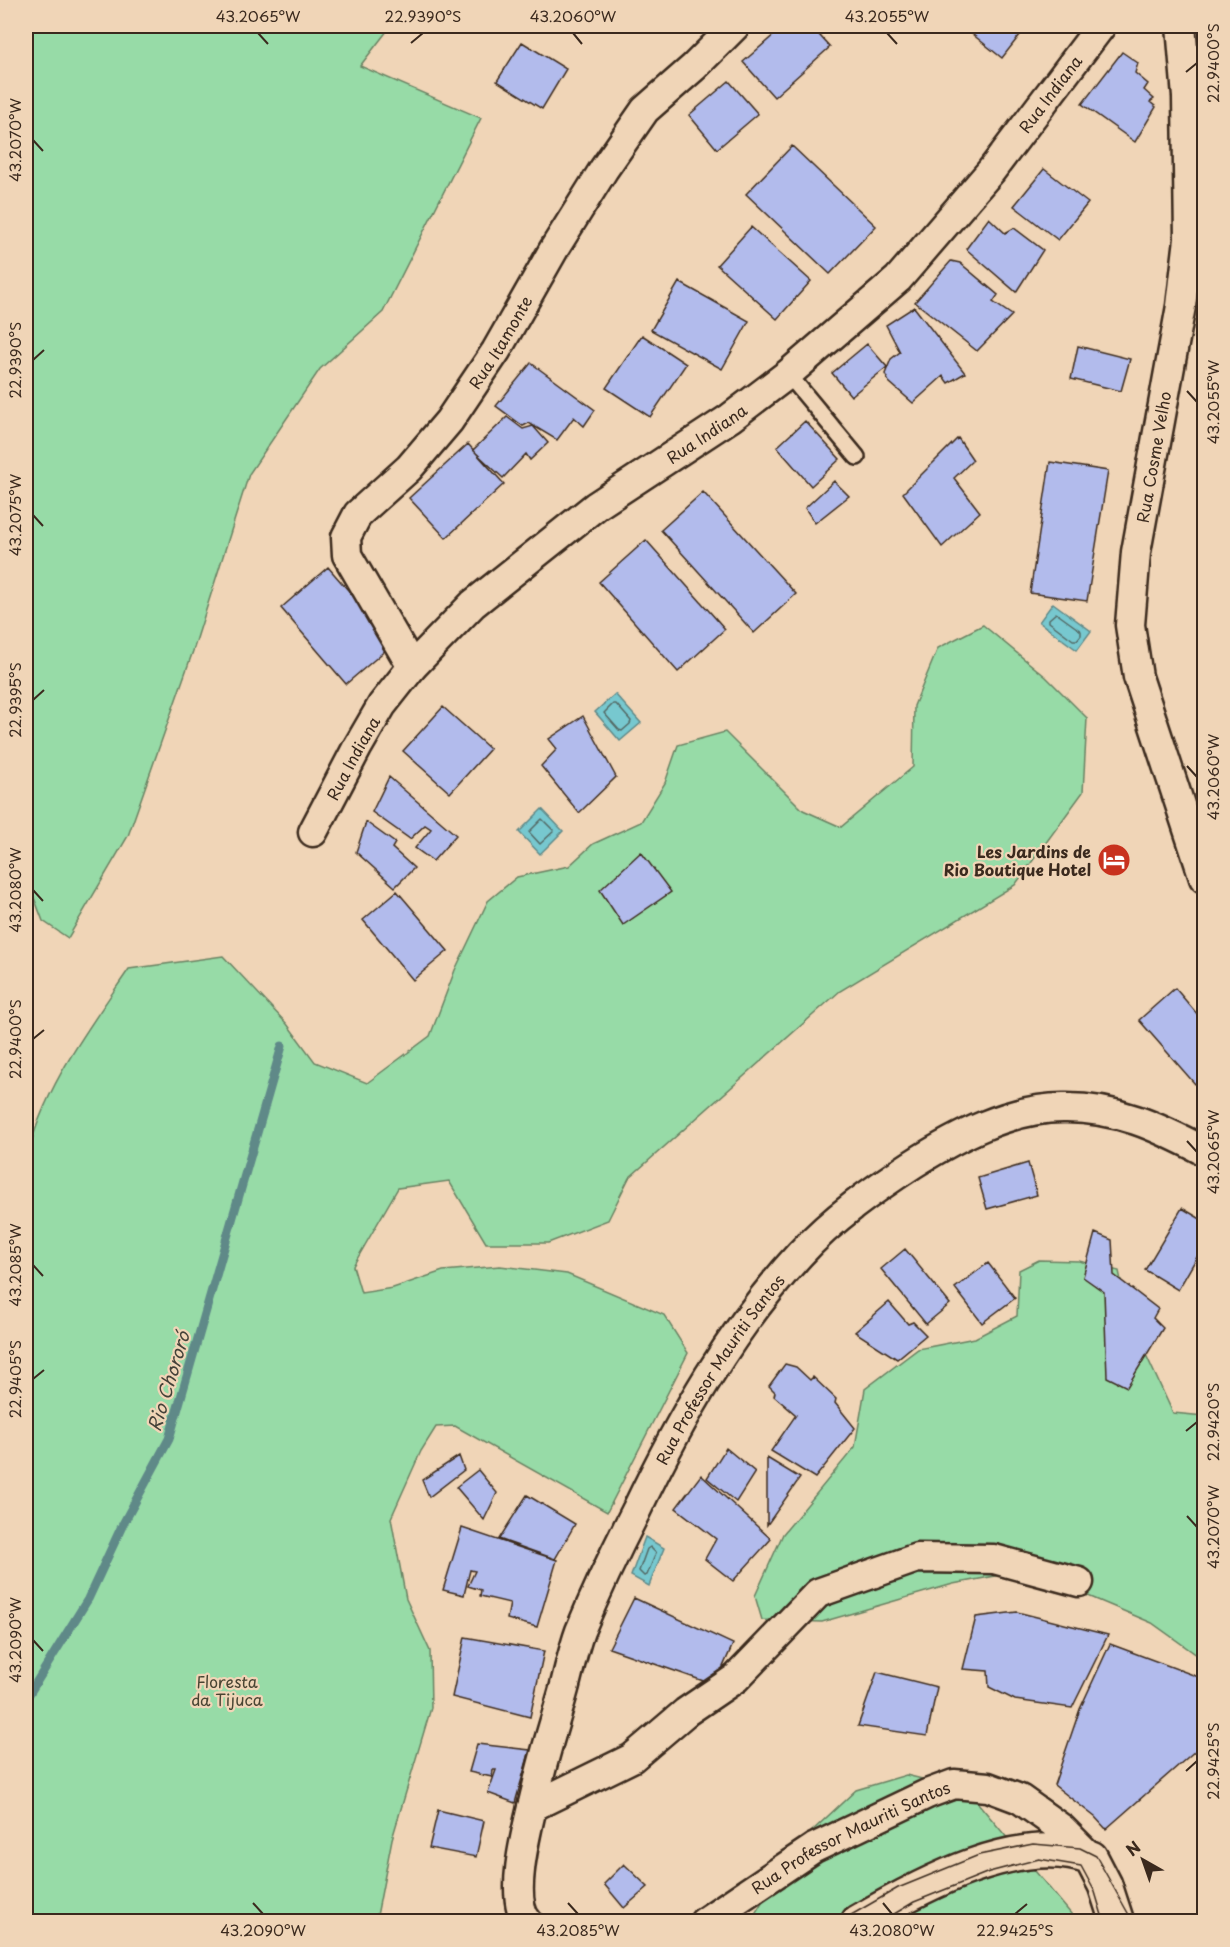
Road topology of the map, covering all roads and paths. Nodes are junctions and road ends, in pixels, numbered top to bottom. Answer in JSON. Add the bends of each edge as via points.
{"nodes":[{"id":1,"x":735,"y":26,"type":"edge"},
{"id":2,"x":1101,"y":26,"type":"edge"},
{"id":3,"x":1181,"y":26,"type":"edge"},
{"id":4,"x":788,"y":374,"type":"junction"},
{"id":5,"x":857,"y":457,"type":"dead end"},
{"id":6,"x":412,"y":667,"type":"junction"},
{"id":7,"x":313,"y":832,"type":"dead end"},
{"id":8,"x":1204,"y":878,"type":"edge"},
{"id":9,"x":1204,"y":1151,"type":"edge"},
{"id":10,"x":1080,"y":1582,"type":"dead end"},
{"id":11,"x":532,"y":1807,"type":"junction"},
{"id":12,"x":1091,"y":1858,"type":"junction"},
{"id":13,"x":528,"y":1922,"type":"edge"},
{"id":14,"x":704,"y":1922,"type":"edge"},
{"id":15,"x":858,"y":1922,"type":"edge"},
{"id":16,"x":1117,"y":1922,"type":"edge"}],
"edges":[{"from":1,"to":6,"type":"street","name":"Rua Itamonte","via":[[645,110],[604,169],[496,351],[449,421],[409,468],[358,514],[346,537],[347,555]]},
{"from":2,"to":4,"type":"street","name":"Rua Indiana","via":[[991,171],[898,279]]},
{"from":3,"to":8,"type":"street","name":"Rua Cosme Velho","via":[[1187,97],[1189,239],[1181,306],[1136,552],[1130,625],[1138,676]]},
{"from":4,"to":5,"type":"lane"},
{"from":4,"to":6,"type":"street","name":"Rua Indiana","via":[[730,418],[597,506],[473,604]]},
{"from":6,"to":7,"type":"street","name":"Rua Indiana","via":[[382,705]]},
{"from":9,"to":11,"type":"street","name":"Rua Professor Mauriti Santos","via":[[1167,1131],[1109,1111],[1061,1107],[1013,1114],[941,1146],[868,1192],[802,1252],[756,1306],[706,1377],[656,1469],[579,1633]]},
{"from":10,"to":11,"type":"street","via":[[994,1558],[917,1558],[818,1593],[736,1678],[686,1712],[633,1758]]},
{"from":11,"to":13,"type":"street","name":"Rua Professor Mauriti Santos","via":[[518,1882],[522,1916]]},
{"from":12,"to":14,"type":"street","name":"Rua Professor Mauriti Santos","via":[[1062,1829],[1020,1800],[988,1787],[954,1784],[814,1848]]},
{"from":12,"to":15,"type":"street","via":[[1077,1853],[1033,1851],[988,1860],[904,1895]]},
{"from":12,"to":16,"type":"street"}]}
